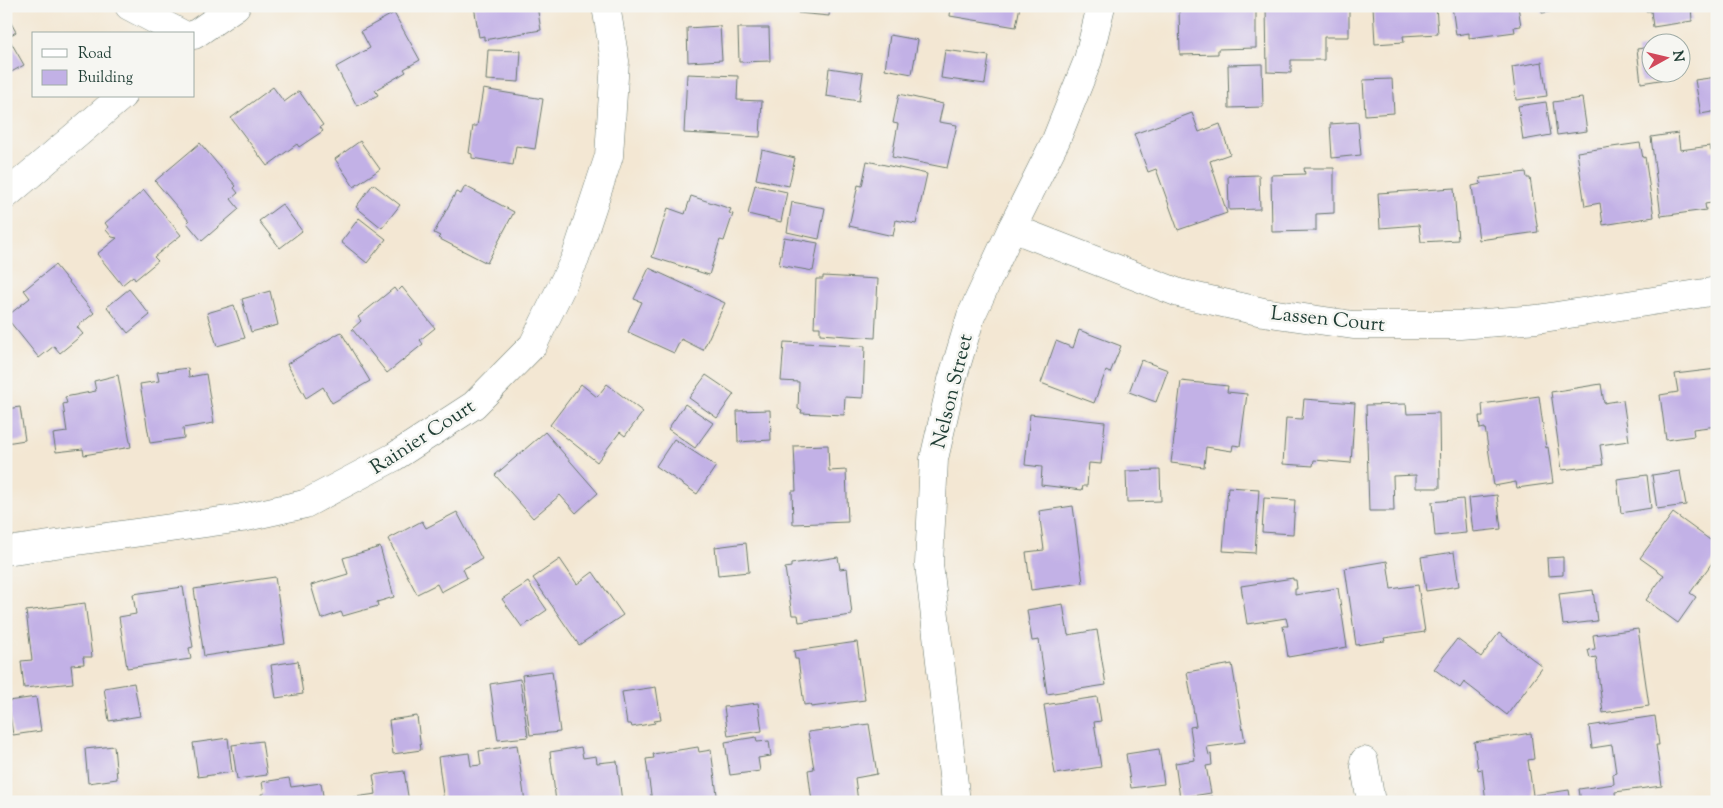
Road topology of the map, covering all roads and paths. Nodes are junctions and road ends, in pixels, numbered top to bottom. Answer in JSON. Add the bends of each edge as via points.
{"nodes":[{"id":1,"x":129,"y":6,"type":"edge"},
{"id":2,"x":236,"y":6,"type":"edge"},
{"id":3,"x":606,"y":6,"type":"edge"},
{"id":4,"x":1101,"y":6,"type":"edge"},
{"id":5,"x":178,"y":32,"type":"edge"},
{"id":6,"x":195,"y":34,"type":"edge"},
{"id":7,"x":120,"y":98,"type":"edge"},
{"id":8,"x":6,"y":194,"type":"edge"},
{"id":9,"x":1012,"y":228,"type":"junction"},
{"id":10,"x":1717,"y":292,"type":"edge"},
{"id":11,"x":6,"y":551,"type":"edge"},
{"id":12,"x":1364,"y":761,"type":"dead end"},
{"id":13,"x":956,"y":802,"type":"edge"},
{"id":14,"x":1371,"y":802,"type":"edge"}],
"edges":[{"from":1,"to":5,"type":"street"},
{"from":2,"to":6,"type":"street"},
{"from":3,"to":11,"type":"street","name":"Rainier Court","via":[[615,61],[609,156],[578,250],[532,344],[474,405],[394,457],[305,504],[242,518]]},
{"from":4,"to":9,"type":"street","name":"Nelson Street","via":[[1088,60],[1056,140]]},
{"from":7,"to":8,"type":"street"},
{"from":9,"to":10,"type":"street","name":"Lassen Court","via":[[1179,293],[1264,312],[1353,325],[1460,325],[1537,318]]},
{"from":9,"to":13,"type":"street","name":"Nelson Street","via":[[971,316],[934,459],[929,564]]},
{"from":12,"to":14,"type":"street"}]}
